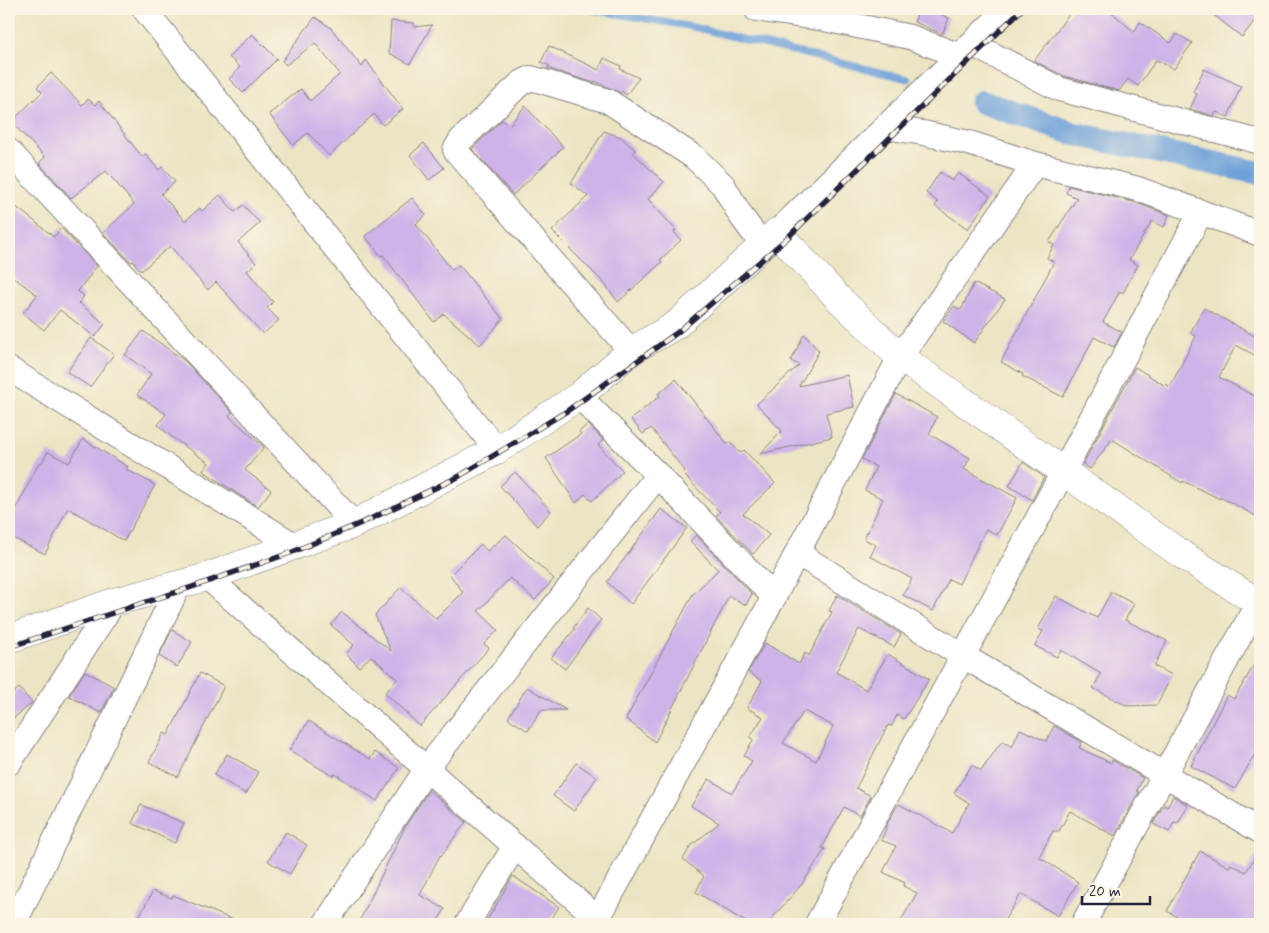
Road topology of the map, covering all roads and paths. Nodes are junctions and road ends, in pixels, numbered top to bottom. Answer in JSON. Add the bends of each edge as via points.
{"nodes":[{"id":1,"x":144,"y":9,"type":"edge"},
{"id":2,"x":756,"y":9,"type":"edge"},
{"id":3,"x":1007,"y":9,"type":"edge"},
{"id":4,"x":966,"y":50,"type":"junction"},
{"id":5,"x":884,"y":127,"type":"junction"},
{"id":6,"x":1259,"y":138,"type":"edge"},
{"id":7,"x":9,"y":151,"type":"edge"},
{"id":8,"x":1035,"y":164,"type":"junction"},
{"id":9,"x":1201,"y":212,"type":"junction"},
{"id":10,"x":1260,"y":234,"type":"edge"},
{"id":11,"x":770,"y":239,"type":"junction"},
{"id":12,"x":631,"y":350,"type":"junction"},
{"id":13,"x":900,"y":358,"type":"junction"},
{"id":14,"x":9,"y":369,"type":"edge"},
{"id":15,"x":579,"y":396,"type":"junction"},
{"id":16,"x":497,"y":450,"type":"junction"},
{"id":17,"x":1064,"y":472,"type":"junction"},
{"id":18,"x":658,"y":475,"type":"junction"},
{"id":19,"x":354,"y":524,"type":"junction"},
{"id":20,"x":294,"y":545,"type":"junction"},
{"id":21,"x":797,"y":553,"type":"junction"},
{"id":22,"x":207,"y":578,"type":"junction"},
{"id":23,"x":178,"y":586,"type":"junction"},
{"id":24,"x":774,"y":597,"type":"junction"},
{"id":25,"x":114,"y":602,"type":"junction"},
{"id":26,"x":1259,"y":602,"type":"edge"},
{"id":27,"x":9,"y":639,"type":"edge"},
{"id":28,"x":963,"y":656,"type":"junction"},
{"id":29,"x":9,"y":763,"type":"edge"},
{"id":30,"x":427,"y":768,"type":"junction"},
{"id":31,"x":1165,"y":774,"type":"junction"},
{"id":32,"x":1260,"y":831,"type":"edge"},
{"id":33,"x":515,"y":846,"type":"junction"},
{"id":34,"x":599,"y":923,"type":"edge"},
{"id":35,"x":14,"y":924,"type":"edge"},
{"id":36,"x":325,"y":924,"type":"edge"},
{"id":37,"x":467,"y":924,"type":"edge"},
{"id":38,"x":818,"y":924,"type":"edge"},
{"id":39,"x":1083,"y":924,"type":"edge"}],
"edges":[{"from":1,"to":16,"type":"street"},
{"from":2,"to":4,"type":"street","via":[[824,19]]},
{"from":3,"to":4,"type":"street"},
{"from":4,"to":5,"type":"street"},
{"from":4,"to":6,"type":"street","via":[[1059,89]]},
{"from":5,"to":8,"type":"street","via":[[969,143]]},
{"from":5,"to":11,"type":"street"},
{"from":7,"to":19,"type":"street"},
{"from":8,"to":9,"type":"street","via":[[1138,189]]},
{"from":8,"to":13,"type":"street"},
{"from":9,"to":10,"type":"street"},
{"from":9,"to":17,"type":"street"},
{"from":11,"to":12,"type":"street","via":[[676,325]]},
{"from":11,"to":12,"type":"street","via":[[741,216],[723,185],[694,157],[608,101],[531,78],[521,83],[461,140],[455,150]]},
{"from":11,"to":13,"type":"street"},
{"from":12,"to":15,"type":"street"},
{"from":13,"to":17,"type":"street"},
{"from":13,"to":21,"type":"street"},
{"from":14,"to":20,"type":"street"},
{"from":15,"to":16,"type":"street"},
{"from":15,"to":18,"type":"street"},
{"from":16,"to":19,"type":"street"},
{"from":17,"to":26,"type":"street","via":[[1181,554]]},
{"from":17,"to":28,"type":"street"},
{"from":18,"to":24,"type":"street"},
{"from":18,"to":30,"type":"street"},
{"from":19,"to":20,"type":"street"},
{"from":20,"to":22,"type":"street"},
{"from":21,"to":24,"type":"street"},
{"from":21,"to":28,"type":"street"},
{"from":22,"to":23,"type":"street"},
{"from":22,"to":30,"type":"street"},
{"from":23,"to":25,"type":"street"},
{"from":23,"to":35,"type":"street"},
{"from":24,"to":34,"type":"street"},
{"from":25,"to":27,"type":"street"},
{"from":25,"to":29,"type":"street"},
{"from":26,"to":31,"type":"street"},
{"from":28,"to":31,"type":"street"},
{"from":28,"to":38,"type":"street"},
{"from":30,"to":33,"type":"street"},
{"from":30,"to":36,"type":"street"},
{"from":31,"to":32,"type":"street"},
{"from":31,"to":39,"type":"street"},
{"from":33,"to":34,"type":"street"},
{"from":33,"to":37,"type":"street"}]}
